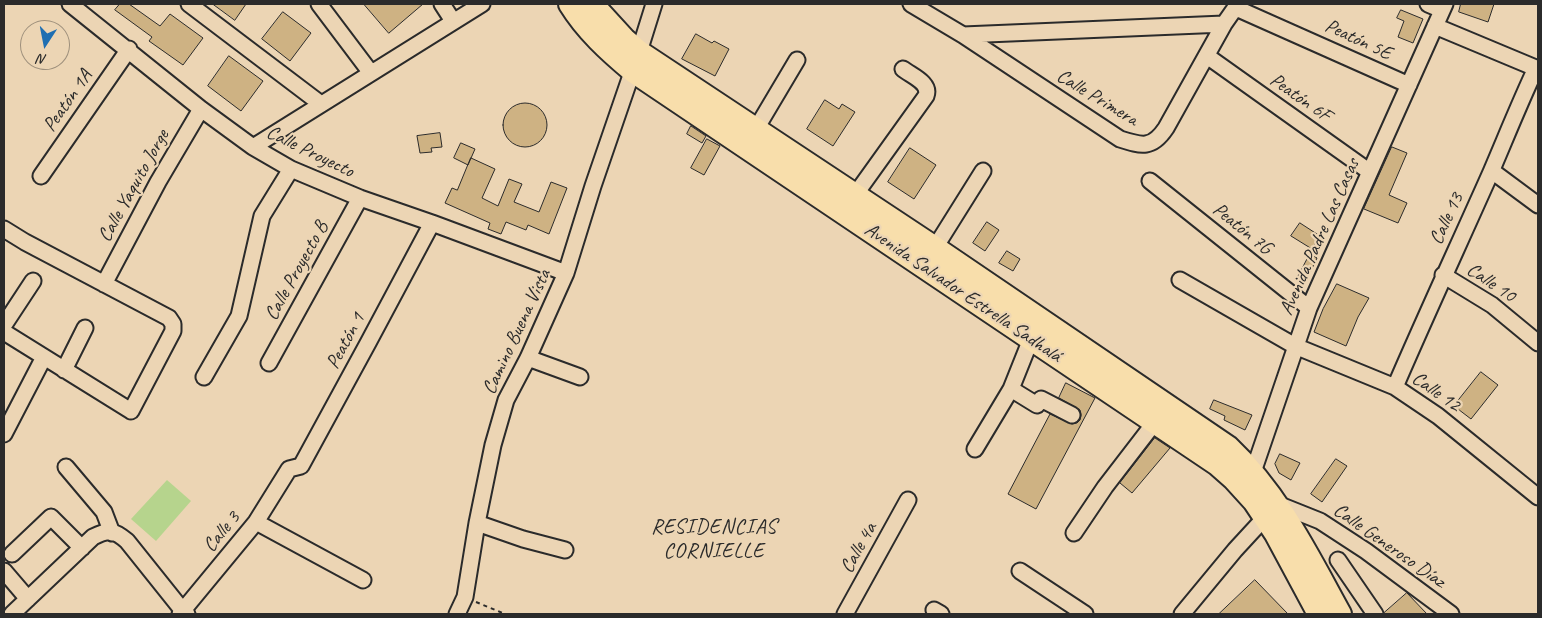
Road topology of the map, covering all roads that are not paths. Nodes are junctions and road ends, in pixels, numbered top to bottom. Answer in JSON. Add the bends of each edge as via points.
{"nodes":[{"id":1,"x":70,"y":4,"type":"edge"},
{"id":2,"x":188,"y":4,"type":"edge"},
{"id":3,"x":319,"y":4,"type":"edge"},
{"id":4,"x":442,"y":4,"type":"edge"},
{"id":5,"x":482,"y":4,"type":"edge"},
{"id":6,"x":570,"y":4,"type":"edge"},
{"id":7,"x":592,"y":4,"type":"edge"},
{"id":8,"x":654,"y":4,"type":"edge"},
{"id":9,"x":912,"y":4,"type":"edge"},
{"id":10,"x":1428,"y":4,"type":"edge"},
{"id":11,"x":1237,"y":6,"type":"edge"},
{"id":12,"x":1444,"y":7,"type":"edge"},
{"id":13,"x":453,"y":22,"type":"junction"},
{"id":14,"x":1224,"y":24,"type":"junction"},
{"id":15,"x":1435,"y":26,"type":"junction"},
{"id":16,"x":963,"y":35,"type":"junction"},
{"id":17,"x":128,"y":49,"type":"junction"},
{"id":18,"x":1207,"y":56,"type":"junction"},
{"id":19,"x":797,"y":60,"type":"dead end"},
{"id":20,"x":636,"y":61,"type":"junction"},
{"id":21,"x":1537,"y":68,"type":"edge"},
{"id":22,"x":903,"y":69,"type":"dead end"},
{"id":23,"x":371,"y":73,"type":"junction"},
{"id":24,"x":1408,"y":85,"type":"junction"},
{"id":25,"x":321,"y":104,"type":"junction"},
{"id":26,"x":201,"y":108,"type":"junction"},
{"id":27,"x":756,"y":129,"type":"junction"},
{"id":28,"x":253,"y":147,"type":"junction"},
{"id":29,"x":291,"y":169,"type":"junction"},
{"id":30,"x":983,"y":171,"type":"dead end"},
{"id":31,"x":1492,"y":171,"type":"junction"},
{"id":32,"x":1370,"y":172,"type":"junction"},
{"id":33,"x":41,"y":176,"type":"dead end"},
{"id":34,"x":1150,"y":181,"type":"dead end"},
{"id":35,"x":855,"y":195,"type":"junction"},
{"id":36,"x":360,"y":198,"type":"junction"},
{"id":37,"x":1538,"y":205,"type":"edge"},
{"id":38,"x":432,"y":223,"type":"junction"},
{"id":39,"x":4,"y":228,"type":"edge"},
{"id":40,"x":929,"y":257,"type":"junction"},
{"id":41,"x":566,"y":274,"type":"junction"},
{"id":42,"x":1443,"y":275,"type":"junction"},
{"id":43,"x":1180,"y":280,"type":"dead end"},
{"id":44,"x":33,"y":281,"type":"dead end"},
{"id":45,"x":104,"y":284,"type":"junction"},
{"id":46,"x":1309,"y":308,"type":"junction"},
{"id":47,"x":4,"y":325,"type":"edge"},
{"id":48,"x":85,"y":328,"type":"dead end"},
{"id":49,"x":4,"y":332,"type":"edge"},
{"id":50,"x":1031,"y":339,"type":"junction"},
{"id":51,"x":1538,"y":343,"type":"edge"},
{"id":52,"x":1295,"y":346,"type":"junction"},
{"id":53,"x":44,"y":357,"type":"junction"},
{"id":54,"x":528,"y":358,"type":"junction"},
{"id":55,"x":269,"y":363,"type":"dead end"},
{"id":56,"x":64,"y":370,"type":"junction"},
{"id":57,"x":580,"y":376,"type":"dead end"},
{"id":58,"x":204,"y":377,"type":"dead end"},
{"id":59,"x":1394,"y":386,"type":"junction"},
{"id":60,"x":1011,"y":389,"type":"junction"},
{"id":61,"x":1072,"y":415,"type":"dead end"},
{"id":62,"x":1155,"y":422,"type":"junction"},
{"id":63,"x":4,"y":434,"type":"edge"},
{"id":64,"x":975,"y":449,"type":"dead end"},
{"id":65,"x":66,"y":467,"type":"dead end"},
{"id":66,"x":289,"y":469,"type":"joint"},
{"id":67,"x":1250,"y":482,"type":"junction"},
{"id":68,"x":1538,"y":497,"type":"edge"},
{"id":69,"x":908,"y":500,"type":"dead end"},
{"id":70,"x":1270,"y":510,"type":"junction"},
{"id":71,"x":256,"y":522,"type":"junction"},
{"id":72,"x":477,"y":523,"type":"junction"},
{"id":73,"x":112,"y":533,"type":"junction"},
{"id":74,"x":1074,"y":533,"type":"dead end"},
{"id":75,"x":82,"y":548,"type":"junction"},
{"id":76,"x":565,"y":550,"type":"dead end"},
{"id":77,"x":12,"y":554,"type":"dead end"},
{"id":78,"x":1338,"y":560,"type":"dead end"},
{"id":79,"x":4,"y":570,"type":"edge"},
{"id":80,"x":1020,"y":571,"type":"dead end"},
{"id":81,"x":363,"y":580,"type":"dead end"},
{"id":82,"x":28,"y":599,"type":"junction"},
{"id":83,"x":1313,"y":611,"type":"edge"},
{"id":84,"x":184,"y":613,"type":"edge"},
{"id":85,"x":12,"y":614,"type":"edge"},
{"id":86,"x":457,"y":614,"type":"edge"},
{"id":87,"x":845,"y":614,"type":"edge"},
{"id":88,"x":1086,"y":614,"type":"edge"},
{"id":89,"x":1182,"y":614,"type":"edge"},
{"id":90,"x":1340,"y":614,"type":"edge"},
{"id":91,"x":1375,"y":614,"type":"edge"},
{"id":92,"x":1451,"y":614,"type":"edge"}],
"edges":[{"from":1,"to":17,"type":"street","name":"Calle Proyecto"},
{"from":2,"to":25,"type":"street"},
{"from":3,"to":23,"type":"street"},
{"from":4,"to":13,"type":"street"},
{"from":5,"to":13,"type":"street"},
{"from":6,"to":20,"type":"highway","name":"Avenida Salvador Estrella Sadhalá","via":[[614,55]]},
{"from":7,"to":20,"type":"highway","name":"Avenida Salvador Estrella Sadhalá","via":[[624,39]]},
{"from":8,"to":20,"type":"street","name":"Camino Buena Vista"},
{"from":9,"to":16,"type":"street","name":"Calle Primera"},
{"from":10,"to":12,"type":"street"},
{"from":11,"to":14,"type":"street","name":"Calle Primera"},
{"from":11,"to":24,"type":"street","name":"Peatón 5E"},
{"from":12,"to":15,"type":"street","name":"Avenida Padre Las Casas"},
{"from":13,"to":23,"type":"street"},
{"from":14,"to":16,"type":"street"},
{"from":14,"to":18,"type":"street","name":"Calle Primera"},
{"from":15,"to":21,"type":"street"},
{"from":15,"to":24,"type":"street","name":"Avenida Padre Las Casas"},
{"from":16,"to":18,"type":"street","name":"Calle Primera","via":[[1120,139],[1134,144],[1148,144],[1159,138]]},
{"from":17,"to":26,"type":"street","name":"Calle Proyecto"},
{"from":17,"to":33,"type":"street","name":"Peatón 1A"},
{"from":18,"to":32,"type":"street","name":"Peatón 6F"},
{"from":19,"to":27,"type":"street"},
{"from":20,"to":27,"type":"highway","name":"Avenida Salvador Estrella Sadhalá"},
{"from":20,"to":40,"type":"highway","name":"Avenida Salvador Estrella Sadhalá"},
{"from":20,"to":41,"type":"street","name":"Camino Buena Vista"},
{"from":21,"to":31,"type":"street","name":"Calle 13"},
{"from":22,"to":35,"type":"street","via":[[927,86],[928,91]]},
{"from":23,"to":25,"type":"street"},
{"from":24,"to":32,"type":"street","name":"Avenida Padre Las Casas"},
{"from":25,"to":28,"type":"street"},
{"from":26,"to":28,"type":"street","name":"Calle Proyecto"},
{"from":26,"to":45,"type":"street","name":"Calle Yaquito Jorge"},
{"from":27,"to":35,"type":"highway","name":"Avenida Salvador Estrella Sadhalá"},
{"from":28,"to":29,"type":"street","name":"Calle Proyecto"},
{"from":29,"to":36,"type":"street","name":"Calle Proyecto"},
{"from":29,"to":58,"type":"street","via":[[262,216],[239,316]]},
{"from":30,"to":40,"type":"street"},
{"from":31,"to":37,"type":"street"},
{"from":31,"to":42,"type":"street","name":"Calle 13"},
{"from":32,"to":46,"type":"street","name":"Avenida Padre Las Casas"},
{"from":34,"to":46,"type":"street","name":"Peatón 7G"},
{"from":35,"to":40,"type":"highway","name":"Avenida Salvador Estrella Sadhalá"},
{"from":36,"to":38,"type":"street","name":"Calle Proyecto"},
{"from":36,"to":55,"type":"street","name":"Calle Proyecto B"},
{"from":38,"to":41,"type":"street","name":"Calle Proyecto"},
{"from":38,"to":66,"type":"street","name":"Peatón 1","via":[[301,466]]},
{"from":39,"to":45,"type":"street"},
{"from":40,"to":50,"type":"highway","name":"Avenida Salvador Estrella Sadhalá"},
{"from":40,"to":67,"type":"highway","name":"Avenida Salvador Estrella Sadhalá","via":[[1228,448],[1244,462]]},
{"from":41,"to":54,"type":"street","name":"Camino Buena Vista"},
{"from":42,"to":51,"type":"street","name":"Calle 10","via":[[1492,305]]},
{"from":42,"to":59,"type":"street","name":"Calle 13"},
{"from":43,"to":52,"type":"street","name":"Calle 12"},
{"from":44,"to":47,"type":"street"},
{"from":45,"to":56,"type":"street","via":[[169,318],[173,331],[131,411]]},
{"from":46,"to":52,"type":"street","name":"Avenida Padre Las Casas"},
{"from":48,"to":56,"type":"street"},
{"from":49,"to":53,"type":"street"},
{"from":50,"to":60,"type":"street"},
{"from":50,"to":62,"type":"highway","name":"Avenida Salvador Estrella Sadhalá","via":[[1060,367]]},
{"from":52,"to":59,"type":"street","name":"Calle 12"},
{"from":52,"to":67,"type":"street","name":"Avenida Padre Las Casas"},
{"from":53,"to":56,"type":"street"},
{"from":53,"to":63,"type":"street"},
{"from":54,"to":57,"type":"street"},
{"from":54,"to":72,"type":"street","name":"Camino Buena Vista","via":[[506,400],[492,445]]},
{"from":59,"to":68,"type":"street","name":"Calle 12","via":[[1445,422]]},
{"from":60,"to":61,"type":"street"},
{"from":60,"to":64,"type":"street"},
{"from":62,"to":67,"type":"highway","name":"Avenida Salvador Estrella Sadhalá"},
{"from":62,"to":74,"type":"street"},
{"from":65,"to":73,"type":"street","via":[[104,512]]},
{"from":66,"to":71,"type":"street","name":"Calle 3"},
{"from":67,"to":70,"type":"highway","name":"Avenida Salvador Estrella Sadhalá"},
{"from":69,"to":87,"type":"street","name":"Calle 4a"},
{"from":70,"to":83,"type":"highway","name":"Avenida Salvador Estrella Sadhalá","via":[[1276,534]]},
{"from":70,"to":89,"type":"street"},
{"from":70,"to":90,"type":"highway","name":"Avenida Salvador Estrella Sadhalá","via":[[1289,523]]},
{"from":70,"to":92,"type":"street","name":"Calle Generoso Díaz","via":[[1320,521]]},
{"from":71,"to":81,"type":"street"},
{"from":71,"to":84,"type":"street","name":"Calle 3"},
{"from":72,"to":76,"type":"street"},
{"from":72,"to":86,"type":"street","name":"Camino Buena Vista","via":[[465,597]]},
{"from":73,"to":75,"type":"street","via":[[105,531]]},
{"from":73,"to":84,"type":"street","via":[[127,541]]},
{"from":75,"to":77,"type":"street","via":[[51,517]]},
{"from":75,"to":82,"type":"street"},
{"from":78,"to":91,"type":"street"},
{"from":79,"to":82,"type":"street"},
{"from":80,"to":88,"type":"street"},
{"from":82,"to":85,"type":"street"}]}
